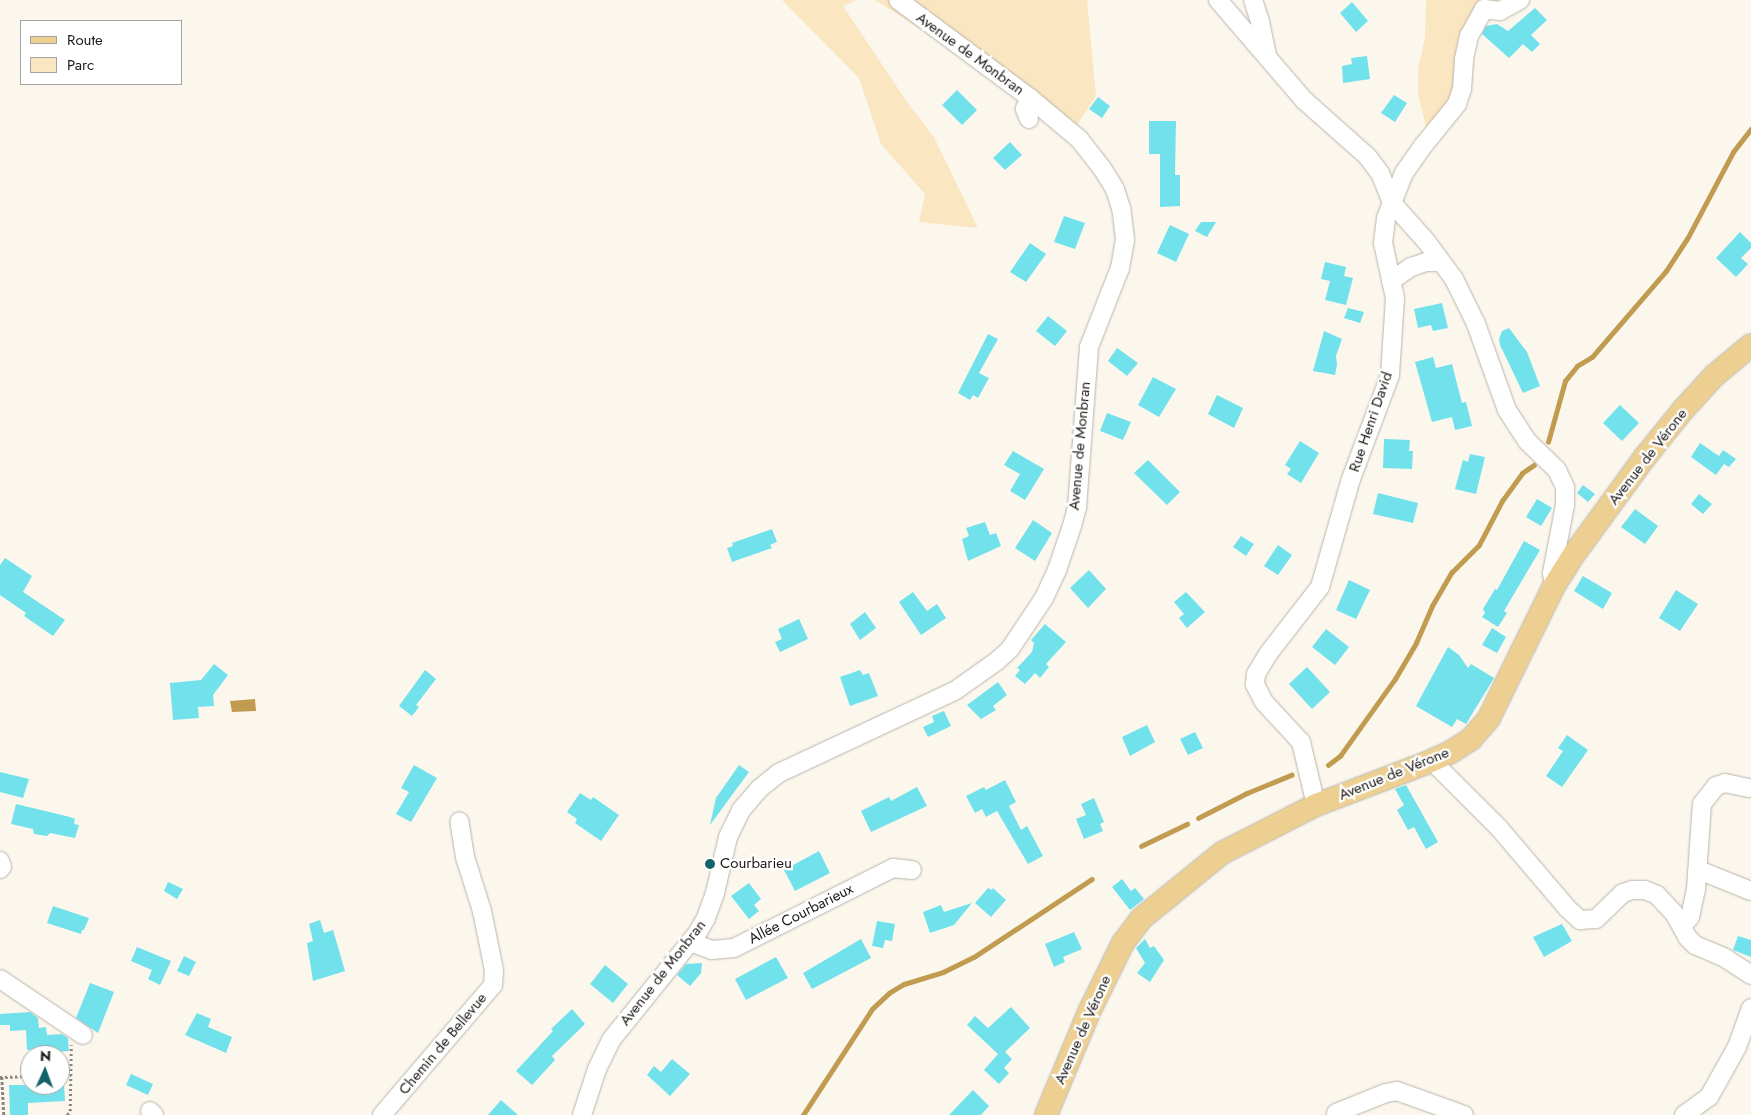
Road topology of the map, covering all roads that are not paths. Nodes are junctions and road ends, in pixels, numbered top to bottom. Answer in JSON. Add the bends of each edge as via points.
{"nodes":[{"id":1,"x":898,"y":0,"type":"edge"},
{"id":2,"x":1218,"y":0,"type":"edge"},
{"id":3,"x":1252,"y":0,"type":"edge"},
{"id":4,"x":1520,"y":0,"type":"edge"},
{"id":5,"x":1484,"y":5,"type":"edge"},
{"id":6,"x":1268,"y":58,"type":"junction"},
{"id":7,"x":1030,"y":98,"type":"junction"},
{"id":8,"x":1029,"y":119,"type":"dead end"},
{"id":9,"x":1392,"y":203,"type":"junction"},
{"id":10,"x":1441,"y":262,"type":"junction"},
{"id":11,"x":1391,"y":280,"type":"junction"},
{"id":12,"x":1751,"y":345,"type":"edge"},
{"id":13,"x":1554,"y":586,"type":"junction"},
{"id":14,"x":1432,"y":761,"type":"junction"},
{"id":15,"x":1748,"y":788,"type":"dead end"},
{"id":16,"x":1316,"y":805,"type":"junction"},
{"id":17,"x":459,"y":821,"type":"dead end"},
{"id":18,"x":0,"y":861,"type":"edge"},
{"id":19,"x":0,"y":869,"type":"edge"},
{"id":20,"x":912,"y":870,"type":"dead end"},
{"id":21,"x":1697,"y":873,"type":"junction"},
{"id":22,"x":1751,"y":892,"type":"edge"},
{"id":23,"x":1682,"y":926,"type":"junction"},
{"id":24,"x":690,"y":942,"type":"junction"},
{"id":25,"x":1751,"y":974,"type":"edge"},
{"id":26,"x":0,"y":979,"type":"edge"},
{"id":27,"x":1751,"y":1008,"type":"edge"},
{"id":28,"x":79,"y":1033,"type":"road end"},
{"id":29,"x":1336,"y":1113,"type":"dead end"},
{"id":30,"x":382,"y":1115,"type":"edge"},
{"id":31,"x":582,"y":1115,"type":"edge"},
{"id":32,"x":1046,"y":1115,"type":"edge"},
{"id":33,"x":1464,"y":1115,"type":"edge"},
{"id":34,"x":1684,"y":1115,"type":"edge"}],
"edges":[{"from":1,"to":7,"type":"street","name":"Avenue de Monbran"},
{"from":2,"to":6,"type":"street"},
{"from":3,"to":6,"type":"street"},
{"from":4,"to":5,"type":"street","via":[[1500,11]]},
{"from":5,"to":9,"type":"street","name":"Rue Henri David","via":[[1469,36],[1457,104],[1411,162],[1398,183]]},
{"from":6,"to":9,"type":"street","via":[[1305,101],[1367,156],[1380,172]]},
{"from":7,"to":8,"type":"street","via":[[1025,110]]},
{"from":7,"to":24,"type":"street","name":"Avenue de Monbran","via":[[1079,139],[1101,167],[1115,189],[1125,238],[1120,268],[1089,347],[1077,507],[1058,570],[1029,622],[997,661],[956,690],[779,773],[759,789],[732,825],[709,910]]},
{"from":9,"to":10,"type":"street"},
{"from":9,"to":11,"type":"street","name":"Rue Henri David","via":[[1386,218],[1383,243]]},
{"from":10,"to":11,"type":"street","via":[[1411,267]]},
{"from":10,"to":13,"type":"street","via":[[1454,279],[1476,324],[1507,410],[1516,426],[1557,470],[1565,487],[1565,505],[1552,573]]},
{"from":11,"to":16,"type":"street","name":"Rue Henri David","via":[[1394,298],[1390,375],[1351,479],[1320,587],[1256,674],[1255,684],[1264,702],[1301,742]]},
{"from":12,"to":13,"type":"main road","name":"Avenue de Vérone","via":[[1714,376],[1645,457]]},
{"from":13,"to":14,"type":"main road","name":"Avenue de Vérone","via":[[1489,718],[1471,739]]},
{"from":14,"to":16,"type":"main road","name":"Avenue de Vérone"},
{"from":14,"to":23,"type":"street","via":[[1499,828],[1580,920],[1596,919],[1623,894],[1645,890],[1657,895]]},
{"from":15,"to":21,"type":"street","via":[[1725,783],[1716,786],[1702,804]]},
{"from":16,"to":32,"type":"main road","name":"Avenue de Vérone","via":[[1212,860],[1142,918],[1122,943]]},
{"from":17,"to":30,"type":"street","name":"Chemin de Bellevue","via":[[465,858],[482,911],[494,970],[493,985]]},
{"from":18,"to":19,"type":"street"},
{"from":20,"to":24,"type":"street","name":"Allée Courbarieux","via":[[893,868],[734,948],[712,950]]},
{"from":21,"to":22,"type":"street","via":[[1706,873]]},
{"from":21,"to":23,"type":"street","via":[[1690,917]]},
{"from":23,"to":25,"type":"street","via":[[1695,945]]},
{"from":24,"to":31,"type":"street","name":"Avenue de Monbran","via":[[611,1040],[597,1069]]},
{"from":26,"to":28,"type":"street"},
{"from":27,"to":34,"type":"street","via":[[1737,1047],[1709,1097]]},
{"from":29,"to":33,"type":"street","via":[[1397,1091]]}]}
